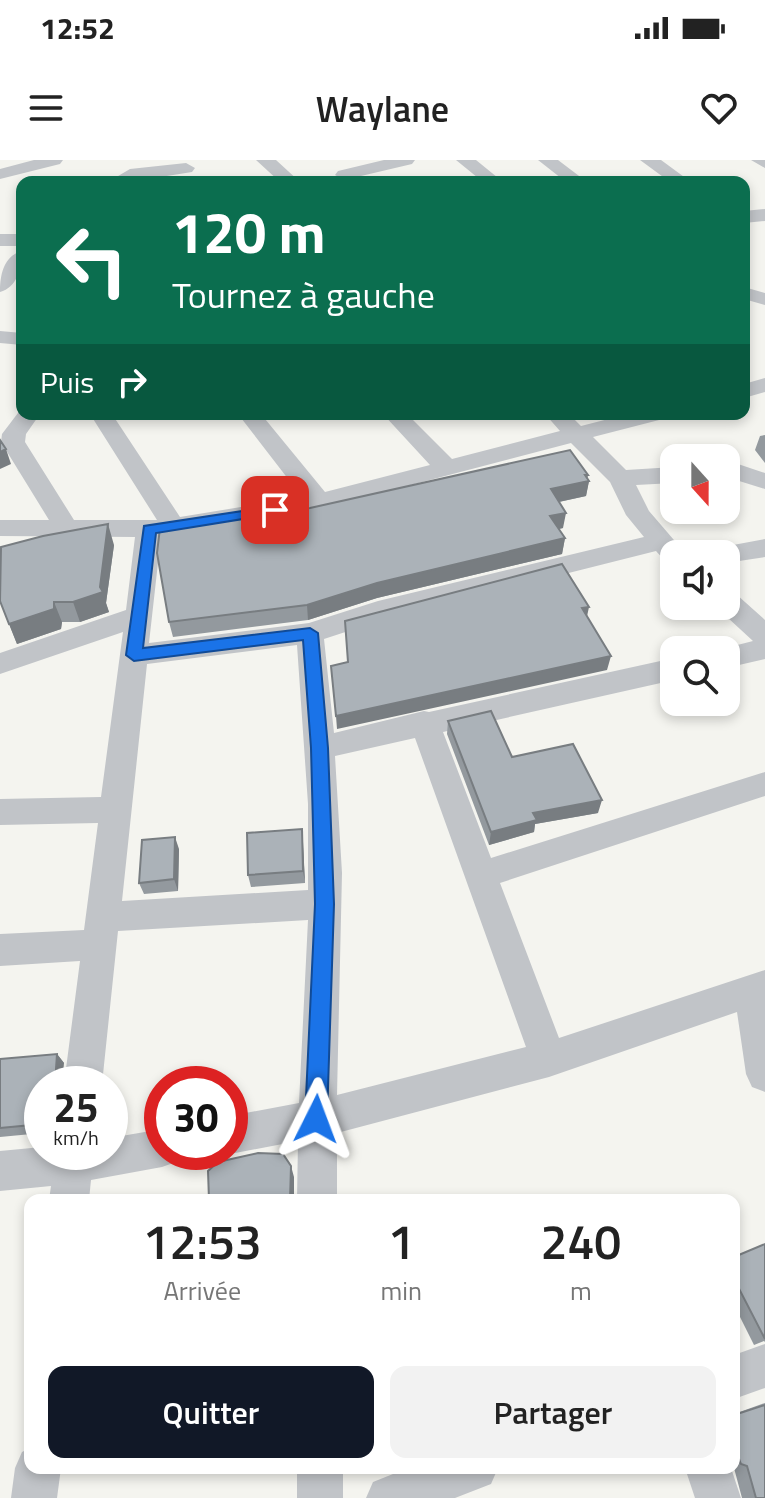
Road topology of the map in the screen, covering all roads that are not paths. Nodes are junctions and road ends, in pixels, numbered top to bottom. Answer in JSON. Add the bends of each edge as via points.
{"nodes":[{"id":1,"x":54,"y":160,"type":"edge"},
{"id":2,"x":265,"y":160,"type":"edge"},
{"id":3,"x":327,"y":160,"type":"edge"},
{"id":4,"x":406,"y":160,"type":"edge"},
{"id":5,"x":465,"y":160,"type":"edge"},
{"id":6,"x":649,"y":160,"type":"edge"},
{"id":7,"x":186,"y":168,"type":"dead end"},
{"id":8,"x":0,"y":174,"type":"edge"},
{"id":9,"x":127,"y":176,"type":"edge"},
{"id":10,"x":284,"y":176,"type":"edge"},
{"id":11,"x":345,"y":176,"type":"edge"},
{"id":12,"x":354,"y":176,"type":"edge"},
{"id":13,"x":486,"y":176,"type":"edge"},
{"id":14,"x":673,"y":176,"type":"edge"},
{"id":15,"x":16,"y":265,"type":"edge"},
{"id":16,"x":0,"y":286,"type":"edge"},
{"id":17,"x":24,"y":420,"type":"edge"},
{"id":18,"x":104,"y":420,"type":"edge"},
{"id":19,"x":254,"y":420,"type":"edge"},
{"id":20,"x":400,"y":420,"type":"edge"},
{"id":21,"x":563,"y":420,"type":"edge"},
{"id":22,"x":632,"y":420,"type":"edge"},
{"id":23,"x":579,"y":434,"type":"junction"},
{"id":24,"x":446,"y":467,"type":"junction"},
{"id":25,"x":740,"y":473,"type":"edge"},
{"id":26,"x":660,"y":476,"type":"edge"},
{"id":27,"x":620,"y":478,"type":"junction"},
{"id":28,"x":765,"y":481,"type":"edge"},
{"id":29,"x":319,"y":501,"type":"junction"},
{"id":30,"x":0,"y":528,"type":"edge"},
{"id":31,"x":162,"y":528,"type":"junction"},
{"id":32,"x":67,"y":529,"type":"junction"},
{"id":33,"x":660,"y":540,"type":"edge"},
{"id":34,"x":765,"y":548,"type":"edge"},
{"id":35,"x":660,"y":550,"type":"edge"},
{"id":36,"x":740,"y":552,"type":"edge"},
{"id":37,"x":740,"y":614,"type":"edge"},
{"id":38,"x":139,"y":616,"type":"junction"},
{"id":39,"x":310,"y":633,"type":"junction"},
{"id":40,"x":765,"y":636,"type":"edge"},
{"id":41,"x":765,"y":649,"type":"edge"},
{"id":42,"x":134,"y":655,"type":"junction"},
{"id":43,"x":740,"y":655,"type":"edge"},
{"id":44,"x":0,"y":664,"type":"edge"},
{"id":45,"x":660,"y":672,"type":"edge"},
{"id":46,"x":424,"y":722,"type":"junction"},
{"id":47,"x":320,"y":748,"type":"junction"},
{"id":48,"x":765,"y":784,"type":"edge"},
{"id":49,"x":116,"y":810,"type":"junction"},
{"id":50,"x":0,"y":812,"type":"edge"},
{"id":51,"x":481,"y":875,"type":"junction"},
{"id":52,"x":325,"y":904,"type":"junction"},
{"id":53,"x":102,"y":931,"type":"junction"},
{"id":54,"x":0,"y":950,"type":"edge"},
{"id":55,"x":758,"y":988,"type":"edge"},
{"id":56,"x":549,"y":1059,"type":"junction"},
{"id":57,"x":85,"y":1066,"type":"edge"},
{"id":58,"x":765,"y":1074,"type":"edge"},
{"id":59,"x":316,"y":1119,"type":"junction"},
{"id":60,"x":248,"y":1132,"type":"edge"},
{"id":61,"x":144,"y":1153,"type":"edge"},
{"id":62,"x":0,"y":1171,"type":"edge"},
{"id":63,"x":73,"y":1172,"type":"edge"},
{"id":64,"x":317,"y":1194,"type":"edge"},
{"id":65,"x":765,"y":1366,"type":"edge"},
{"id":66,"x":740,"y":1375,"type":"edge"},
{"id":67,"x":37,"y":1474,"type":"edge"},
{"id":68,"x":320,"y":1474,"type":"edge"},
{"id":69,"x":458,"y":1474,"type":"edge"},
{"id":70,"x":710,"y":1474,"type":"edge"},
{"id":71,"x":34,"y":1498,"type":"edge"},
{"id":72,"x":320,"y":1498,"type":"edge"},
{"id":73,"x":389,"y":1498,"type":"edge"},
{"id":74,"x":718,"y":1498,"type":"edge"}],
"edges":[{"from":1,"to":8,"type":"street"},
{"from":2,"to":10,"type":"street"},
{"from":3,"to":11,"type":"street"},
{"from":4,"to":12,"type":"street"},
{"from":5,"to":13,"type":"street"},
{"from":6,"to":14,"type":"street"},
{"from":7,"to":9,"type":"street"},
{"from":15,"to":16,"type":"street"},
{"from":17,"to":32,"type":"street","via":[[13,442]]},
{"from":18,"to":31,"type":"street"},
{"from":19,"to":29,"type":"street"},
{"from":20,"to":24,"type":"street"},
{"from":21,"to":23,"type":"street"},
{"from":22,"to":23,"type":"street"},
{"from":23,"to":24,"type":"street"},
{"from":23,"to":27,"type":"street"},
{"from":24,"to":29,"type":"street"},
{"from":25,"to":28,"type":"street"},
{"from":26,"to":27,"type":"street"},
{"from":27,"to":33,"type":"street","via":[[639,515]]},
{"from":29,"to":31,"type":"street"},
{"from":30,"to":32,"type":"street"},
{"from":31,"to":32,"type":"street"},
{"from":31,"to":38,"type":"street"},
{"from":34,"to":36,"type":"street"},
{"from":35,"to":39,"type":"street","via":[[378,611]]},
{"from":37,"to":40,"type":"street"},
{"from":38,"to":42,"type":"street"},
{"from":38,"to":44,"type":"street"},
{"from":39,"to":42,"type":"street"},
{"from":39,"to":47,"type":"street"},
{"from":41,"to":43,"type":"street"},
{"from":42,"to":49,"type":"street"},
{"from":45,"to":46,"type":"street"},
{"from":46,"to":47,"type":"street"},
{"from":46,"to":51,"type":"street"},
{"from":47,"to":52,"type":"street"},
{"from":48,"to":51,"type":"street"},
{"from":49,"to":50,"type":"street"},
{"from":49,"to":53,"type":"street"},
{"from":51,"to":56,"type":"street"},
{"from":52,"to":53,"type":"street"},
{"from":52,"to":59,"type":"street"},
{"from":53,"to":54,"type":"street"},
{"from":53,"to":57,"type":"street"},
{"from":55,"to":56,"type":"street"},
{"from":55,"to":58,"type":"street"},
{"from":56,"to":59,"type":"street"},
{"from":59,"to":60,"type":"street"},
{"from":59,"to":64,"type":"street"},
{"from":61,"to":63,"type":"street"},
{"from":62,"to":63,"type":"street"},
{"from":65,"to":66,"type":"street"},
{"from":67,"to":71,"type":"street"},
{"from":68,"to":72,"type":"street"},
{"from":69,"to":73,"type":"street"},
{"from":70,"to":74,"type":"street"}]}
